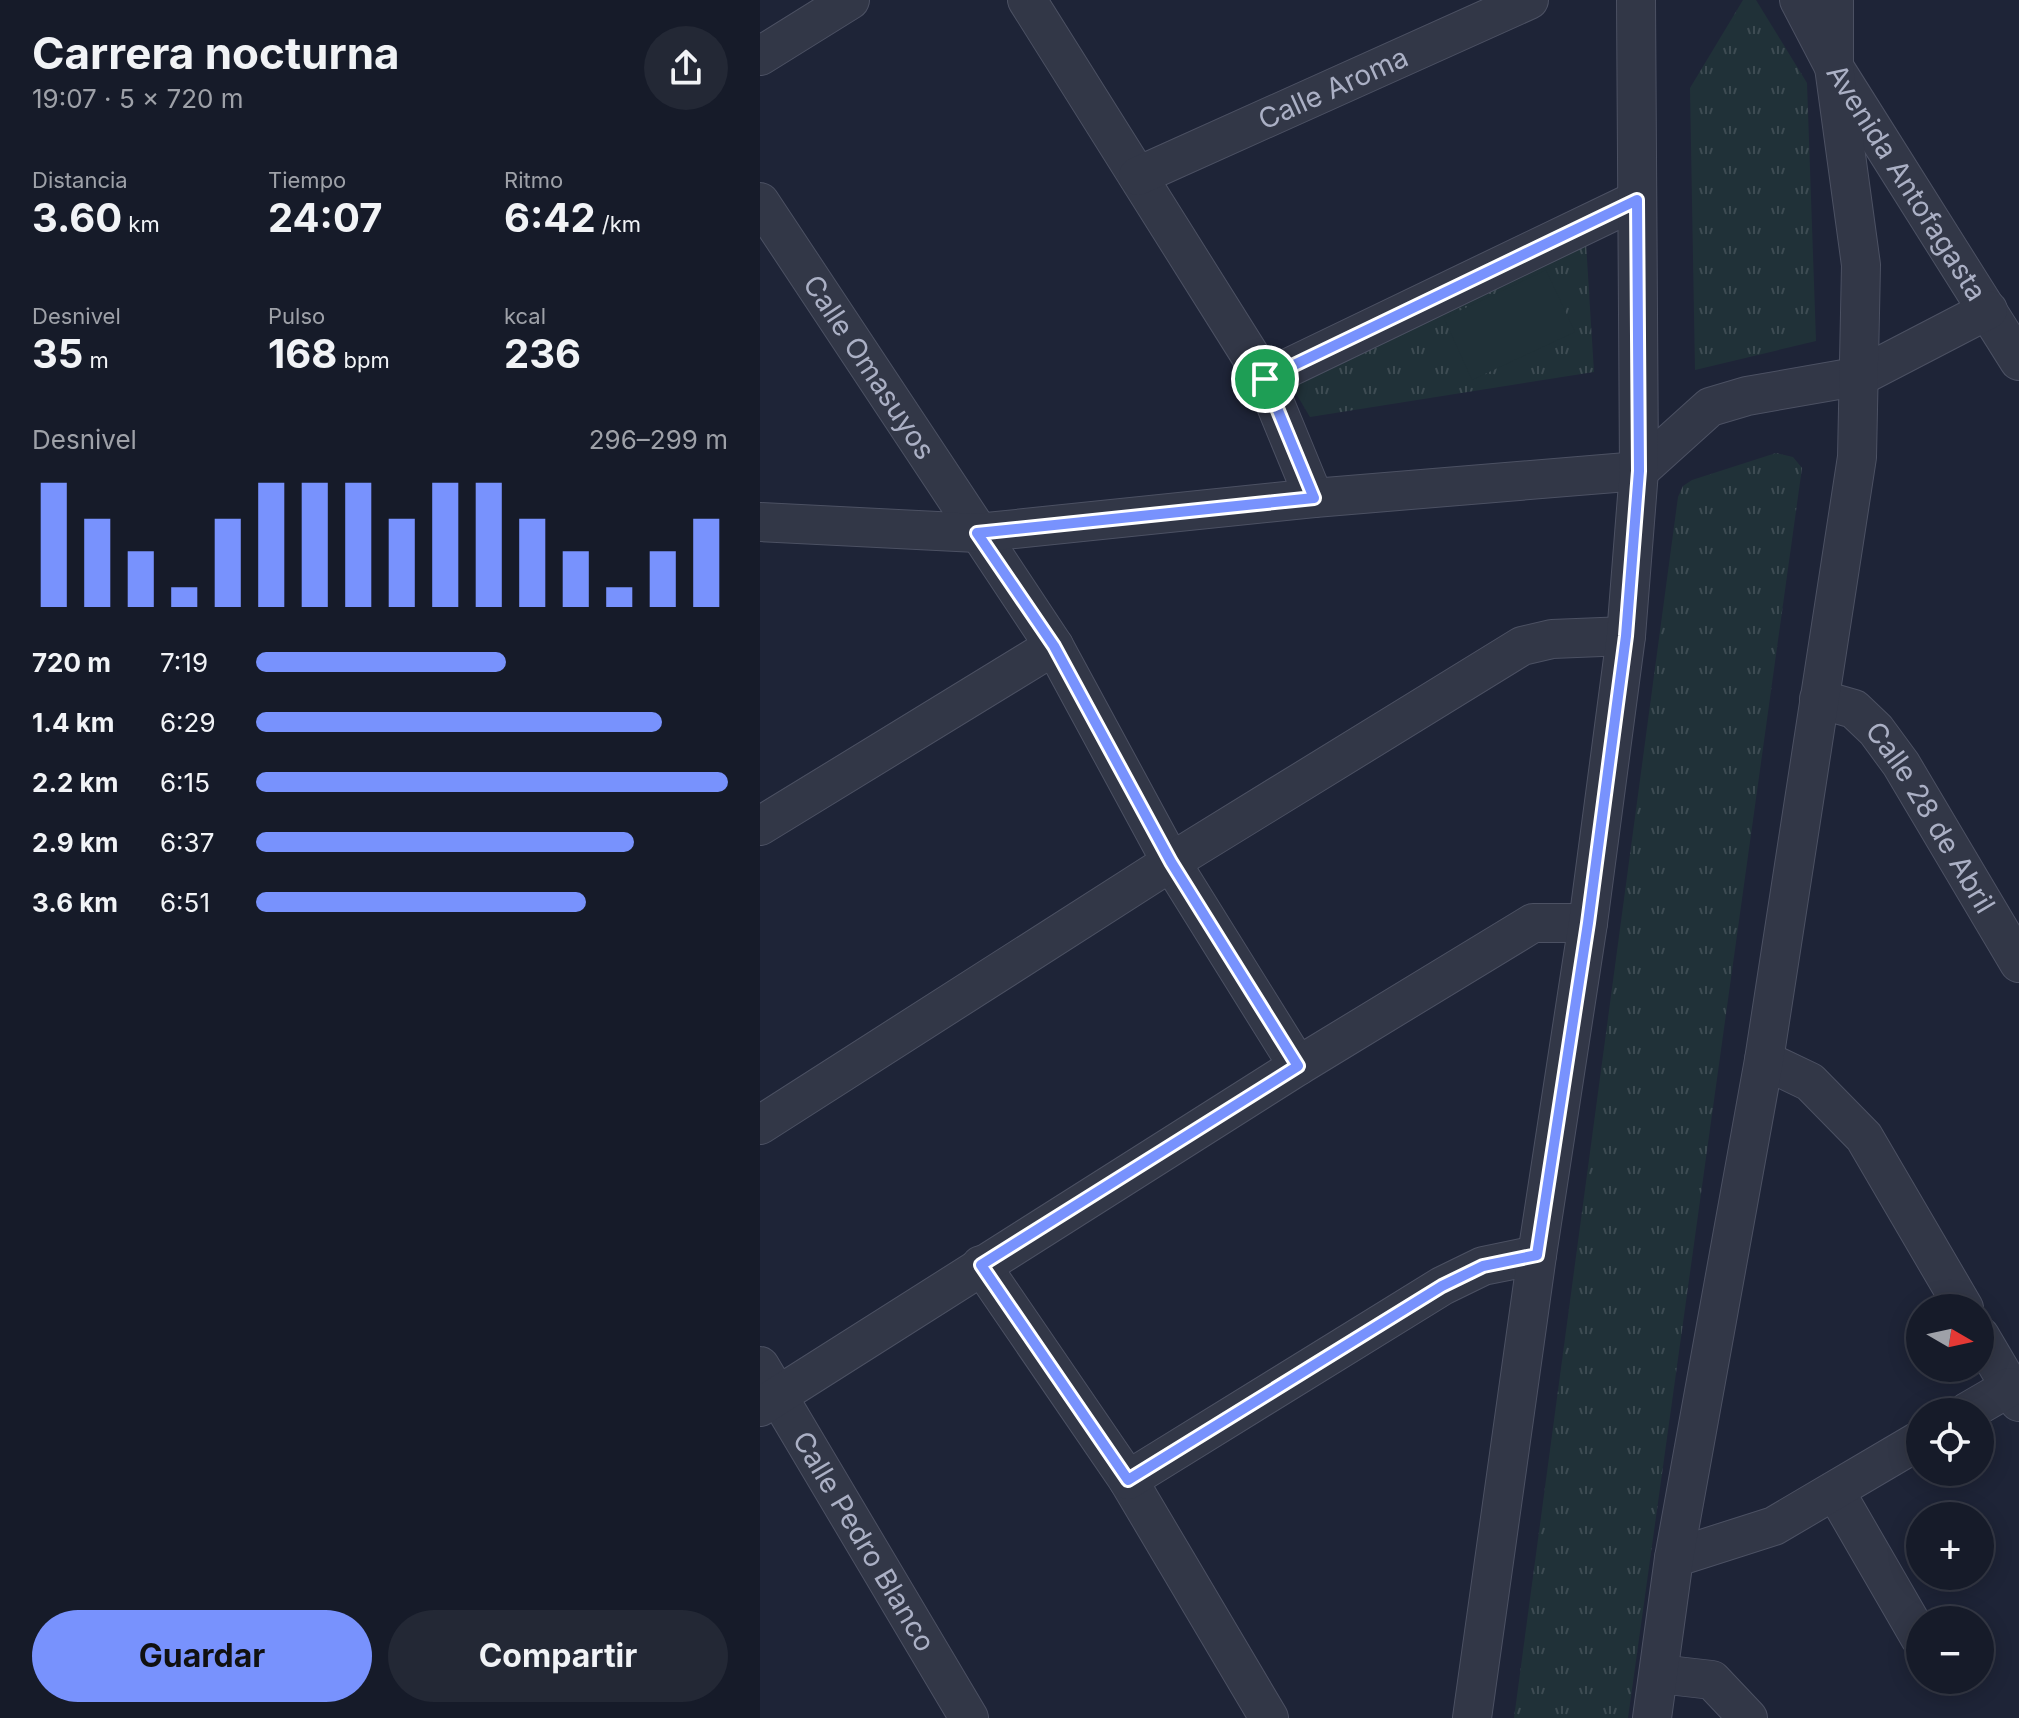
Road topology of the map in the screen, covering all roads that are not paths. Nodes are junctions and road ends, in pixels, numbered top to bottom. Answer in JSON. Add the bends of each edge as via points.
{"nodes":[{"id":1,"x":850,"y":0,"type":"edge"},
{"id":2,"x":1027,"y":0,"type":"edge"},
{"id":3,"x":1529,"y":0,"type":"edge"},
{"id":4,"x":1636,"y":0,"type":"edge"},
{"id":5,"x":1799,"y":0,"type":"edge"},
{"id":6,"x":1834,"y":0,"type":"edge"},
{"id":7,"x":760,"y":56,"type":"edge"},
{"id":8,"x":1834,"y":67,"type":"junction"},
{"id":9,"x":1138,"y":176,"type":"junction"},
{"id":10,"x":1637,"y":200,"type":"junction"},
{"id":11,"x":760,"y":202,"type":"edge"},
{"id":12,"x":1988,"y":310,"type":"junction"},
{"id":13,"x":2019,"y":361,"type":"edge"},
{"id":14,"x":1861,"y":376,"type":"junction"},
{"id":15,"x":1265,"y":379,"type":"junction"},
{"id":16,"x":1639,"y":471,"type":"junction"},
{"id":17,"x":1314,"y":498,"type":"junction"},
{"id":18,"x":760,"y":522,"type":"edge"},
{"id":19,"x":977,"y":533,"type":"junction"},
{"id":20,"x":1626,"y":636,"type":"junction"},
{"id":21,"x":1054,"y":646,"type":"junction"},
{"id":22,"x":1819,"y":699,"type":"junction"},
{"id":23,"x":760,"y":826,"type":"edge"},
{"id":24,"x":1171,"y":862,"type":"junction"},
{"id":25,"x":1588,"y":923,"type":"junction"},
{"id":26,"x":2019,"y":963,"type":"edge"},
{"id":27,"x":1764,"y":1060,"type":"junction"},
{"id":28,"x":1298,"y":1066,"type":"junction"},
{"id":29,"x":760,"y":1125,"type":"edge"},
{"id":30,"x":1537,"y":1255,"type":"junction"},
{"id":31,"x":981,"y":1265,"type":"junction"},
{"id":32,"x":1956,"y":1294,"type":"edge"},
{"id":33,"x":1994,"y":1360,"type":"edge"},
{"id":34,"x":766,"y":1390,"type":"edge"},
{"id":35,"x":2014,"y":1394,"type":"edge"},
{"id":36,"x":1994,"y":1402,"type":"edge"},
{"id":37,"x":1906,"y":1448,"type":"edge"},
{"id":38,"x":1128,"y":1480,"type":"junction"},
{"id":39,"x":1835,"y":1491,"type":"junction"},
{"id":40,"x":1674,"y":1558,"type":"junction"},
{"id":41,"x":1906,"y":1614,"type":"edge"},
{"id":42,"x":1659,"y":1674,"type":"junction"},
{"id":43,"x":969,"y":1718,"type":"edge"},
{"id":44,"x":1269,"y":1718,"type":"edge"},
{"id":45,"x":1472,"y":1718,"type":"edge"},
{"id":46,"x":1652,"y":1718,"type":"edge"},
{"id":47,"x":1748,"y":1718,"type":"edge"}],
"edges":[{"from":1,"to":7,"type":"street"},
{"from":2,"to":9,"type":"street"},
{"from":3,"to":9,"type":"street","name":"Calle Aroma"},
{"from":4,"to":10,"type":"street"},
{"from":5,"to":8,"type":"street","name":"Avenida Antofagasta"},
{"from":6,"to":8,"type":"street"},
{"from":8,"to":12,"type":"street","name":"Avenida Antofagasta"},
{"from":8,"to":14,"type":"street","via":[[1861,265]]},
{"from":9,"to":15,"type":"street"},
{"from":10,"to":15,"type":"street"},
{"from":10,"to":16,"type":"street"},
{"from":11,"to":19,"type":"street","name":"Calle Omasuyos"},
{"from":12,"to":13,"type":"street","name":"Avenida Antofagasta"},
{"from":12,"to":14,"type":"street"},
{"from":14,"to":16,"type":"street","via":[[1710,407]]},
{"from":14,"to":22,"type":"street","via":[[1857,457]]},
{"from":15,"to":17,"type":"street"},
{"from":16,"to":17,"type":"street"},
{"from":16,"to":20,"type":"street"},
{"from":17,"to":19,"type":"street"},
{"from":18,"to":19,"type":"street"},
{"from":19,"to":21,"type":"street","name":"Calle Omasuyos"},
{"from":20,"to":24,"type":"street","via":[[1552,639],[1522,646]]},
{"from":20,"to":25,"type":"street"},
{"from":21,"to":23,"type":"street"},
{"from":21,"to":24,"type":"street","name":"Calle Omasuyos"},
{"from":22,"to":26,"type":"street","name":"Calle 28 de Abril","via":[[1854,709],[1876,730]]},
{"from":22,"to":27,"type":"street"},
{"from":24,"to":28,"type":"street","name":"Calle Omasuyos"},
{"from":24,"to":29,"type":"street"},
{"from":25,"to":28,"type":"street","via":[[1533,923]]},
{"from":25,"to":30,"type":"street"},
{"from":27,"to":32,"type":"street","via":[[1810,1082],[1864,1137]]},
{"from":27,"to":40,"type":"street"},
{"from":28,"to":31,"type":"street"},
{"from":30,"to":38,"type":"street","via":[[1483,1266],[1442,1286]]},
{"from":30,"to":45,"type":"street"},
{"from":31,"to":34,"type":"street"},
{"from":31,"to":38,"type":"street"},
{"from":33,"to":35,"type":"street"},
{"from":34,"to":43,"type":"street","name":"Calle Pedro Blanco"},
{"from":35,"to":36,"type":"street"},
{"from":37,"to":39,"type":"street"},
{"from":38,"to":44,"type":"street"},
{"from":39,"to":40,"type":"street","via":[[1774,1526]]},
{"from":39,"to":41,"type":"street"},
{"from":40,"to":42,"type":"street"},
{"from":42,"to":46,"type":"street"},
{"from":42,"to":47,"type":"street","via":[[1712,1680]]}]}
